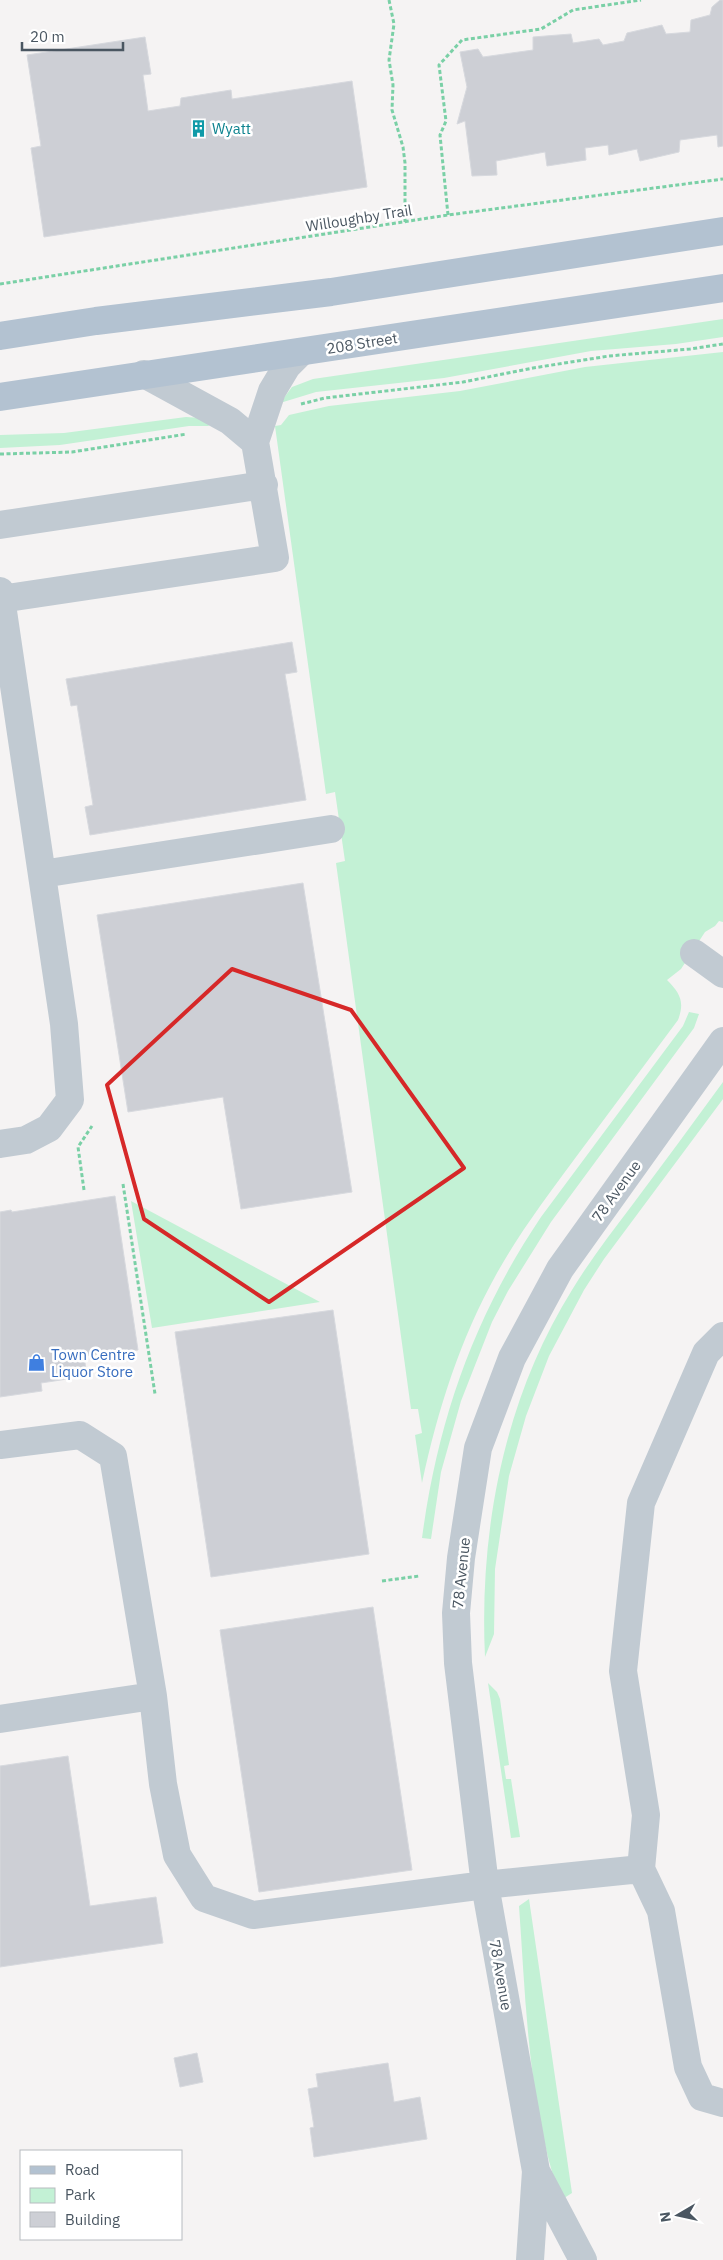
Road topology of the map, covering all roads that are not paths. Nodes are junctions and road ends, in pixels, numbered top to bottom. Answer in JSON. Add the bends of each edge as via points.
{"nodes":[{"id":1,"x":723,"y":231,"type":"edge"},
{"id":2,"x":723,"y":288,"type":"edge"},
{"id":3,"x":0,"y":336,"type":"edge"},
{"id":4,"x":301,"y":352,"type":"junction"},
{"id":5,"x":144,"y":374,"type":"junction"},
{"id":6,"x":0,"y":397,"type":"edge"},
{"id":7,"x":255,"y":442,"type":"junction"},
{"id":8,"x":264,"y":485,"type":"junction"},
{"id":9,"x":0,"y":525,"type":"edge"},
{"id":10,"x":1,"y":595,"type":"edge"},
{"id":11,"x":331,"y":829,"type":"dead end"},
{"id":12,"x":42,"y":874,"type":"junction"},
{"id":13,"x":694,"y":953,"type":"dead end"},
{"id":14,"x":723,"y":974,"type":"edge"},
{"id":15,"x":723,"y":1041,"type":"edge"},
{"id":16,"x":0,"y":1144,"type":"edge"},
{"id":17,"x":723,"y":1336,"type":"edge"},
{"id":18,"x":0,"y":1446,"type":"edge"},
{"id":19,"x":153,"y":1696,"type":"junction"},
{"id":20,"x":0,"y":1719,"type":"edge"},
{"id":21,"x":641,"y":1870,"type":"junction"},
{"id":22,"x":485,"y":1884,"type":"junction"},
{"id":23,"x":723,"y":2103,"type":"edge"},
{"id":24,"x":536,"y":2171,"type":"junction"},
{"id":25,"x":530,"y":2260,"type":"edge"},
{"id":26,"x":582,"y":2260,"type":"edge"}],
"edges":[{"from":1,"to":3,"type":"main road","via":[[331,292]]},
{"from":2,"to":4,"type":"main road","name":"208 Street"},
{"from":4,"to":5,"type":"main road","name":"208 Street"},
{"from":4,"to":7,"type":"street","via":[[287,366],[272,391]]},
{"from":5,"to":6,"type":"main road","name":"208 Street"},
{"from":5,"to":7,"type":"street","via":[[230,421]]},
{"from":7,"to":8,"type":"street"},
{"from":8,"to":9,"type":"street"},
{"from":8,"to":10,"type":"street","via":[[275,558]]},
{"from":10,"to":12,"type":"street"},
{"from":11,"to":12,"type":"street"},
{"from":12,"to":16,"type":"street","via":[[64,1024],[70,1100],[49,1128],[26,1140]]},
{"from":13,"to":14,"type":"street"},
{"from":15,"to":22,"type":"street","name":"78 Avenue","via":[[560,1269],[512,1358],[478,1448],[456,1613],[458,1663]]},
{"from":17,"to":21,"type":"street","via":[[706,1353],[641,1503],[623,1670],[646,1815]]},
{"from":18,"to":19,"type":"street","via":[[80,1435],[113,1456]]},
{"from":19,"to":20,"type":"street"},
{"from":19,"to":22,"type":"street","via":[[163,1784],[177,1855],[204,1898],[253,1914]]},
{"from":21,"to":22,"type":"street"},
{"from":21,"to":23,"type":"street","via":[[662,1911],[688,2067],[702,2097]]},
{"from":22,"to":24,"type":"street","name":"78 Avenue"},
{"from":24,"to":25,"type":"street","name":"78 Avenue"},
{"from":24,"to":26,"type":"street","name":"78 Avenue"}]}
